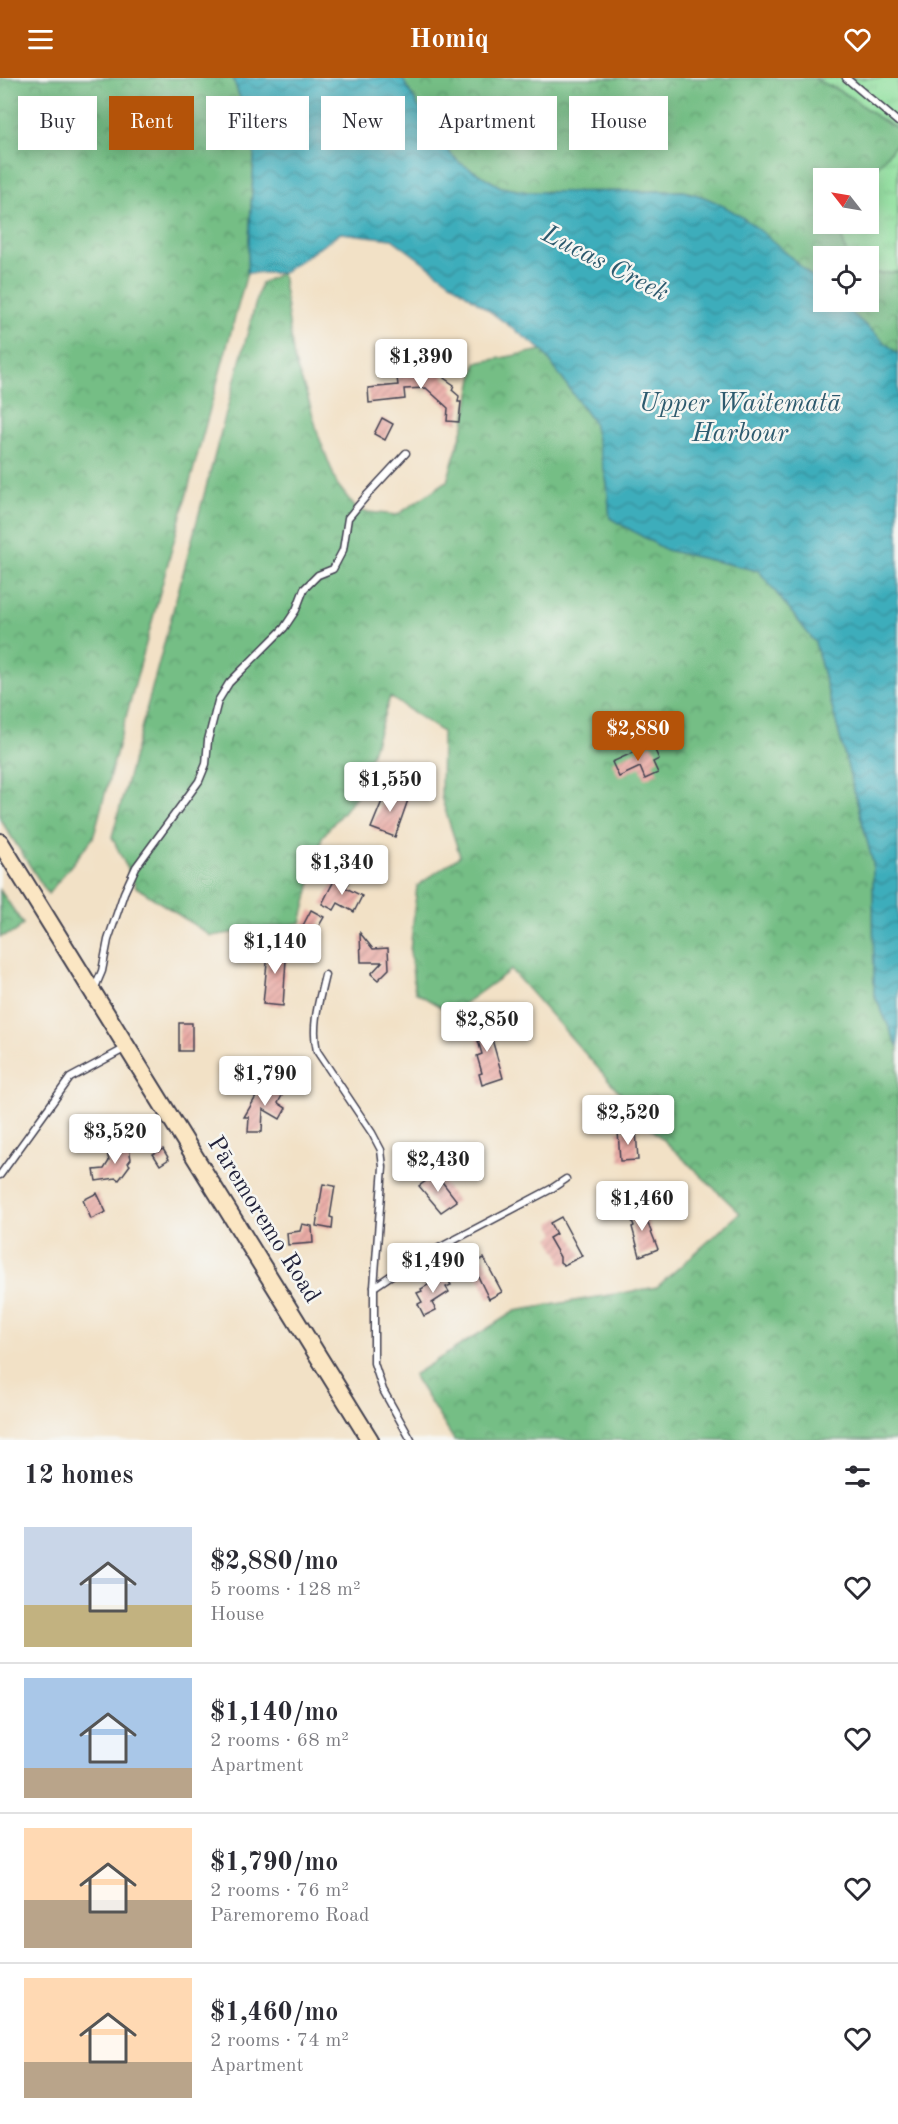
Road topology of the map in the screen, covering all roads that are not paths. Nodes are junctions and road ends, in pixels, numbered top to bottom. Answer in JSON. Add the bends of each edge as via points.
{"nodes":[{"id":1,"x":846,"y":78,"type":"edge"},
{"id":2,"x":898,"y":122,"type":"edge"},
{"id":3,"x":406,"y":453,"type":"dead end"},
{"id":4,"x":0,"y":842,"type":"edge"},
{"id":5,"x":324,"y":975,"type":"dead end"},
{"id":6,"x":94,"y":990,"type":"junction"},
{"id":7,"x":127,"y":1047,"type":"junction"},
{"id":8,"x":0,"y":1175,"type":"edge"},
{"id":9,"x":566,"y":1179,"type":"dead end"},
{"id":10,"x":375,"y":1287,"type":"junction"},
{"id":11,"x":370,"y":1440,"type":"edge"},
{"id":12,"x":411,"y":1440,"type":"edge"}],
"edges":[{"from":1,"to":2,"type":"lane"},
{"from":3,"to":6,"type":"lane","via":[[348,518],[343,550],[333,569],[318,575],[304,589],[284,628],[229,682],[216,710],[199,781],[136,867]]},
{"from":4,"to":6,"type":"street","name":"Pāremoremo Road"},
{"from":5,"to":10,"type":"lane","via":[[314,1022],[317,1051],[381,1150]]},
{"from":6,"to":7,"type":"street","name":"Pāremoremo Road"},
{"from":7,"to":8,"type":"lane","via":[[70,1078]]},
{"from":7,"to":11,"type":"street","name":"Pāremoremo Road"},
{"from":9,"to":10,"type":"lane","via":[[405,1266]]},
{"from":10,"to":12,"type":"lane","via":[[374,1364],[383,1390]]}]}
